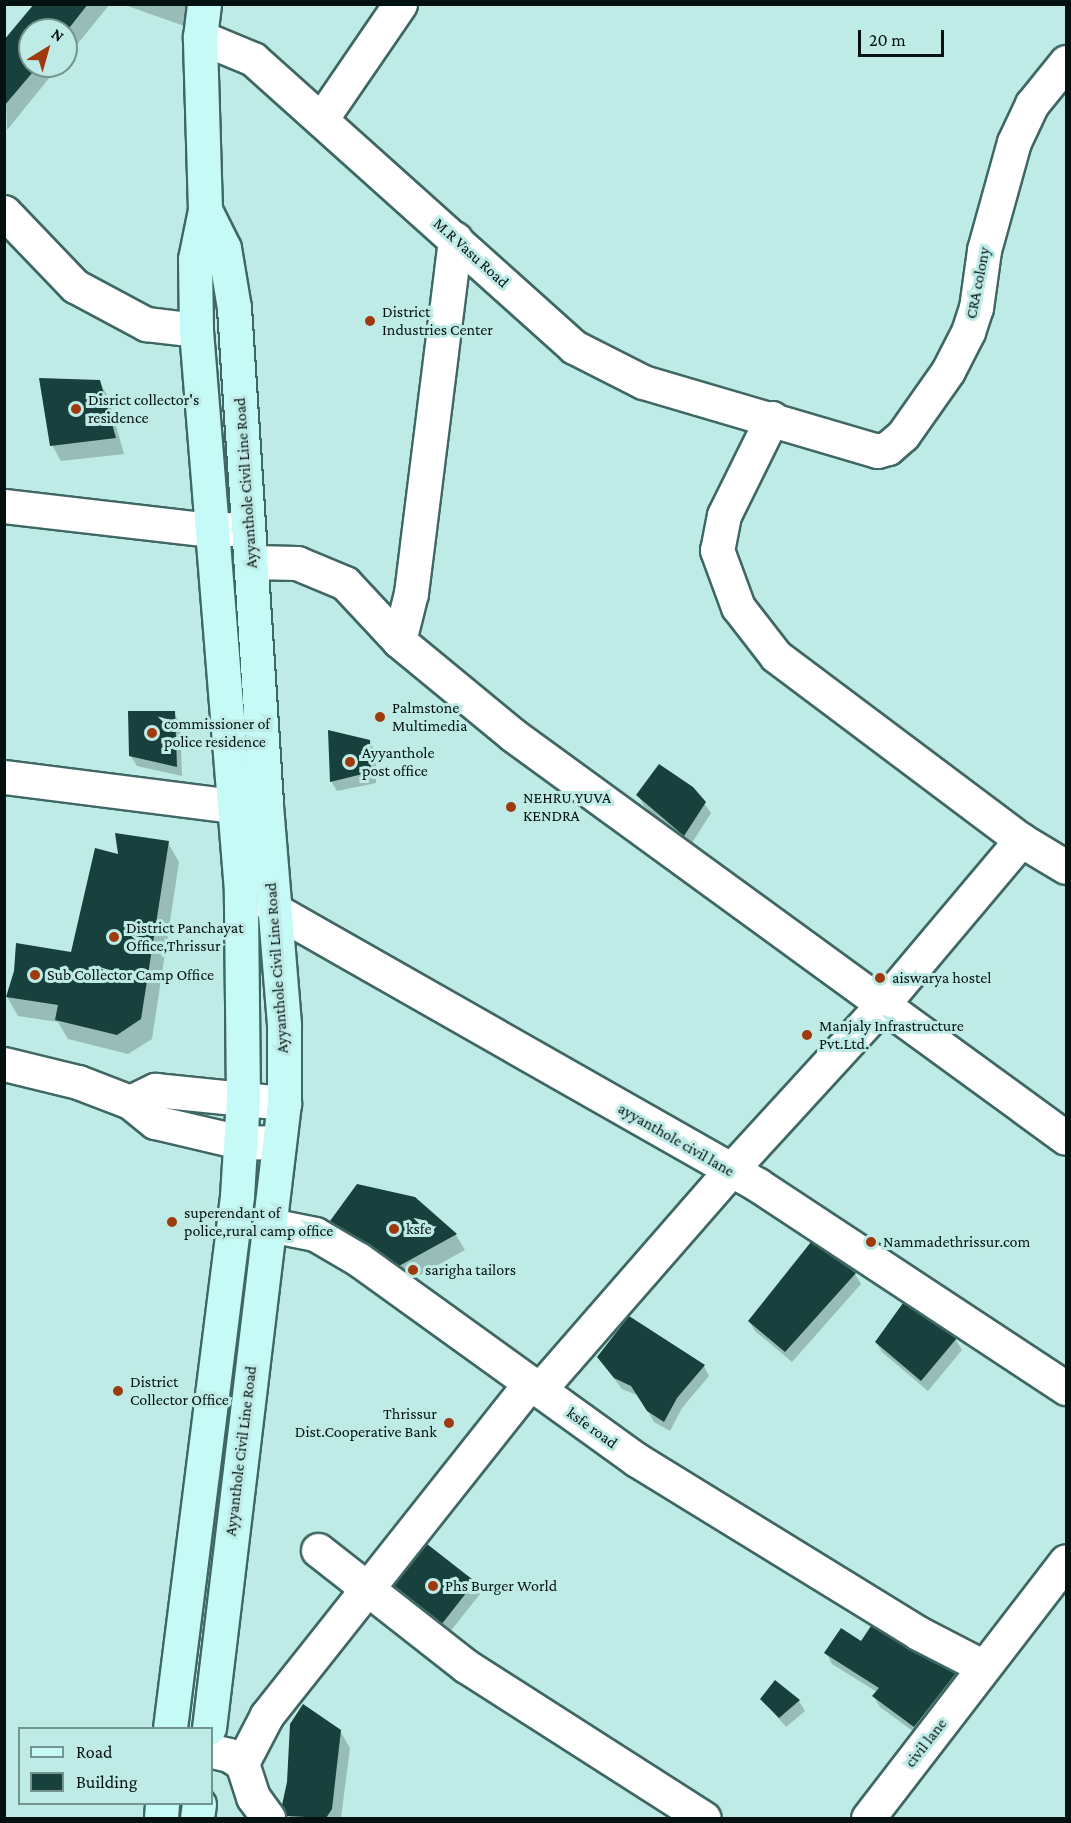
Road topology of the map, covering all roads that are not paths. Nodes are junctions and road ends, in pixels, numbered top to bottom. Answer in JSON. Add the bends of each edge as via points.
{"nodes":[{"id":1,"x":204,"y":4,"type":"edge"},
{"id":2,"x":400,"y":4,"type":"edge"},
{"id":3,"x":200,"y":37,"type":"junction"},
{"id":4,"x":1066,"y":62,"type":"edge"},
{"id":5,"x":322,"y":118,"type":"junction"},
{"id":6,"x":205,"y":210,"type":"junction"},
{"id":7,"x":4,"y":212,"type":"edge"},
{"id":8,"x":455,"y":238,"type":"junction"},
{"id":9,"x":196,"y":330,"type":"junction"},
{"id":10,"x":772,"y":418,"type":"junction"},
{"id":11,"x":4,"y":506,"type":"edge"},
{"id":12,"x":248,"y":528,"type":"junction"},
{"id":13,"x":212,"y":530,"type":"junction"},
{"id":14,"x":251,"y":562,"type":"junction"},
{"id":15,"x":399,"y":641,"type":"junction"},
{"id":16,"x":4,"y":777,"type":"edge"},
{"id":17,"x":235,"y":806,"type":"junction"},
{"id":18,"x":1021,"y":840,"type":"junction"},
{"id":19,"x":1066,"y":867,"type":"edge"},
{"id":20,"x":273,"y":909,"type":"junction"},
{"id":21,"x":882,"y":1005,"type":"junction"},
{"id":22,"x":4,"y":1064,"type":"edge"},
{"id":23,"x":243,"y":1099,"type":"junction"},
{"id":24,"x":130,"y":1102,"type":"junction"},
{"id":25,"x":284,"y":1103,"type":"junction"},
{"id":26,"x":1066,"y":1138,"type":"edge"},
{"id":27,"x":240,"y":1142,"type":"junction"},
{"id":28,"x":279,"y":1143,"type":"junction"},
{"id":29,"x":730,"y":1171,"type":"junction"},
{"id":30,"x":270,"y":1225,"type":"junction"},
{"id":31,"x":535,"y":1386,"type":"junction"},
{"id":32,"x":1066,"y":1388,"type":"edge"},
{"id":33,"x":318,"y":1550,"type":"dead end"},
{"id":34,"x":1066,"y":1561,"type":"edge"},
{"id":35,"x":368,"y":1589,"type":"junction"},
{"id":36,"x":984,"y":1667,"type":"junction"},
{"id":37,"x":170,"y":1727,"type":"edge"},
{"id":38,"x":209,"y":1727,"type":"edge"},
{"id":39,"x":213,"y":1751,"type":"edge"},
{"id":40,"x":242,"y":1763,"type":"junction"},
{"id":41,"x":268,"y":1818,"type":"edge"},
{"id":42,"x":704,"y":1818,"type":"edge"},
{"id":43,"x":868,"y":1818,"type":"edge"}],
"edges":[{"from":1,"to":3,"type":"main road","name":"Ayyanthole Civil Line Road"},
{"from":2,"to":5,"type":"street"},
{"from":3,"to":5,"type":"street","name":"M.R Vasu Road","via":[[253,59]]},
{"from":3,"to":6,"type":"main road","name":"Ayyanthole Civil Line Road"},
{"from":4,"to":10,"type":"street","name":"CRA colony","via":[[1032,104],[1014,142],[984,250],[968,332],[948,371],[903,435],[888,448],[877,451]]},
{"from":5,"to":8,"type":"street","name":"M.R Vasu Road"},
{"from":6,"to":9,"type":"main road","name":"Ayyanthole Civil Line Road","via":[[195,259]]},
{"from":6,"to":12,"type":"main road","name":"Ayyanthole Civil Line Road","via":[[224,248],[234,308]]},
{"from":7,"to":9,"type":"street","via":[[75,286],[146,324]]},
{"from":8,"to":10,"type":"street","name":"M.R Vasu Road","via":[[574,347],[643,382]]},
{"from":8,"to":15,"type":"street","via":[[411,593]]},
{"from":9,"to":13,"type":"main road","name":"Ayyanthole Civil Line Road"},
{"from":10,"to":18,"type":"street","via":[[724,515],[717,550],[738,607],[776,656]]},
{"from":11,"to":13,"type":"street"},
{"from":12,"to":13,"type":"street"},
{"from":12,"to":14,"type":"main road","name":"Ayyanthole Civil Line Road"},
{"from":13,"to":17,"type":"main road","name":"Ayyanthole Civil Line Road"},
{"from":14,"to":15,"type":"street","via":[[297,563],[321,570],[359,596]]},
{"from":14,"to":20,"type":"main road","name":"Ayyanthole Civil Line Road"},
{"from":15,"to":21,"type":"street","via":[[513,735]]},
{"from":16,"to":17,"type":"street"},
{"from":17,"to":23,"type":"main road","name":"Ayyanthole Civil Line Road","via":[[241,891]]},
{"from":18,"to":19,"type":"street"},
{"from":18,"to":21,"type":"street"},
{"from":20,"to":25,"type":"main road","name":"Ayyanthole Civil Line Road","via":[[284,1025]]},
{"from":20,"to":29,"type":"street","name":"ayyanthole civil lane"},
{"from":21,"to":26,"type":"street"},
{"from":21,"to":29,"type":"street"},
{"from":22,"to":24,"type":"street","via":[[78,1082]]},
{"from":23,"to":24,"type":"street","via":[[155,1090]]},
{"from":23,"to":25,"type":"street"},
{"from":23,"to":27,"type":"main road","name":"Ayyanthole Civil Line Road"},
{"from":24,"to":27,"type":"street","via":[[155,1122]]},
{"from":25,"to":28,"type":"main road","name":"Ayyanthole Civil Line Road"},
{"from":27,"to":28,"type":"street"},
{"from":27,"to":37,"type":"main road","name":"Ayyanthole Civil Line Road","via":[[237,1196]]},
{"from":28,"to":30,"type":"main road","name":"Ayyanthole Civil Line Road"},
{"from":29,"to":31,"type":"street"},
{"from":29,"to":32,"type":"street","name":"ayyanthole civil lane"},
{"from":30,"to":31,"type":"street","name":"ksfe road","via":[[315,1234],[358,1259]]},
{"from":30,"to":38,"type":"main road","name":"Ayyanthole Civil Line Road"},
{"from":31,"to":35,"type":"street"},
{"from":31,"to":36,"type":"street","name":"ksfe road","via":[[646,1466],[918,1633]]},
{"from":33,"to":35,"type":"street"},
{"from":34,"to":36,"type":"street","name":"civil lane"},
{"from":35,"to":40,"type":"street","via":[[267,1715]]},
{"from":35,"to":42,"type":"street","via":[[466,1666]]},
{"from":36,"to":43,"type":"street","name":"civil lane"},
{"from":39,"to":40,"type":"street"},
{"from":40,"to":41,"type":"street","via":[[253,1797]]}]}
